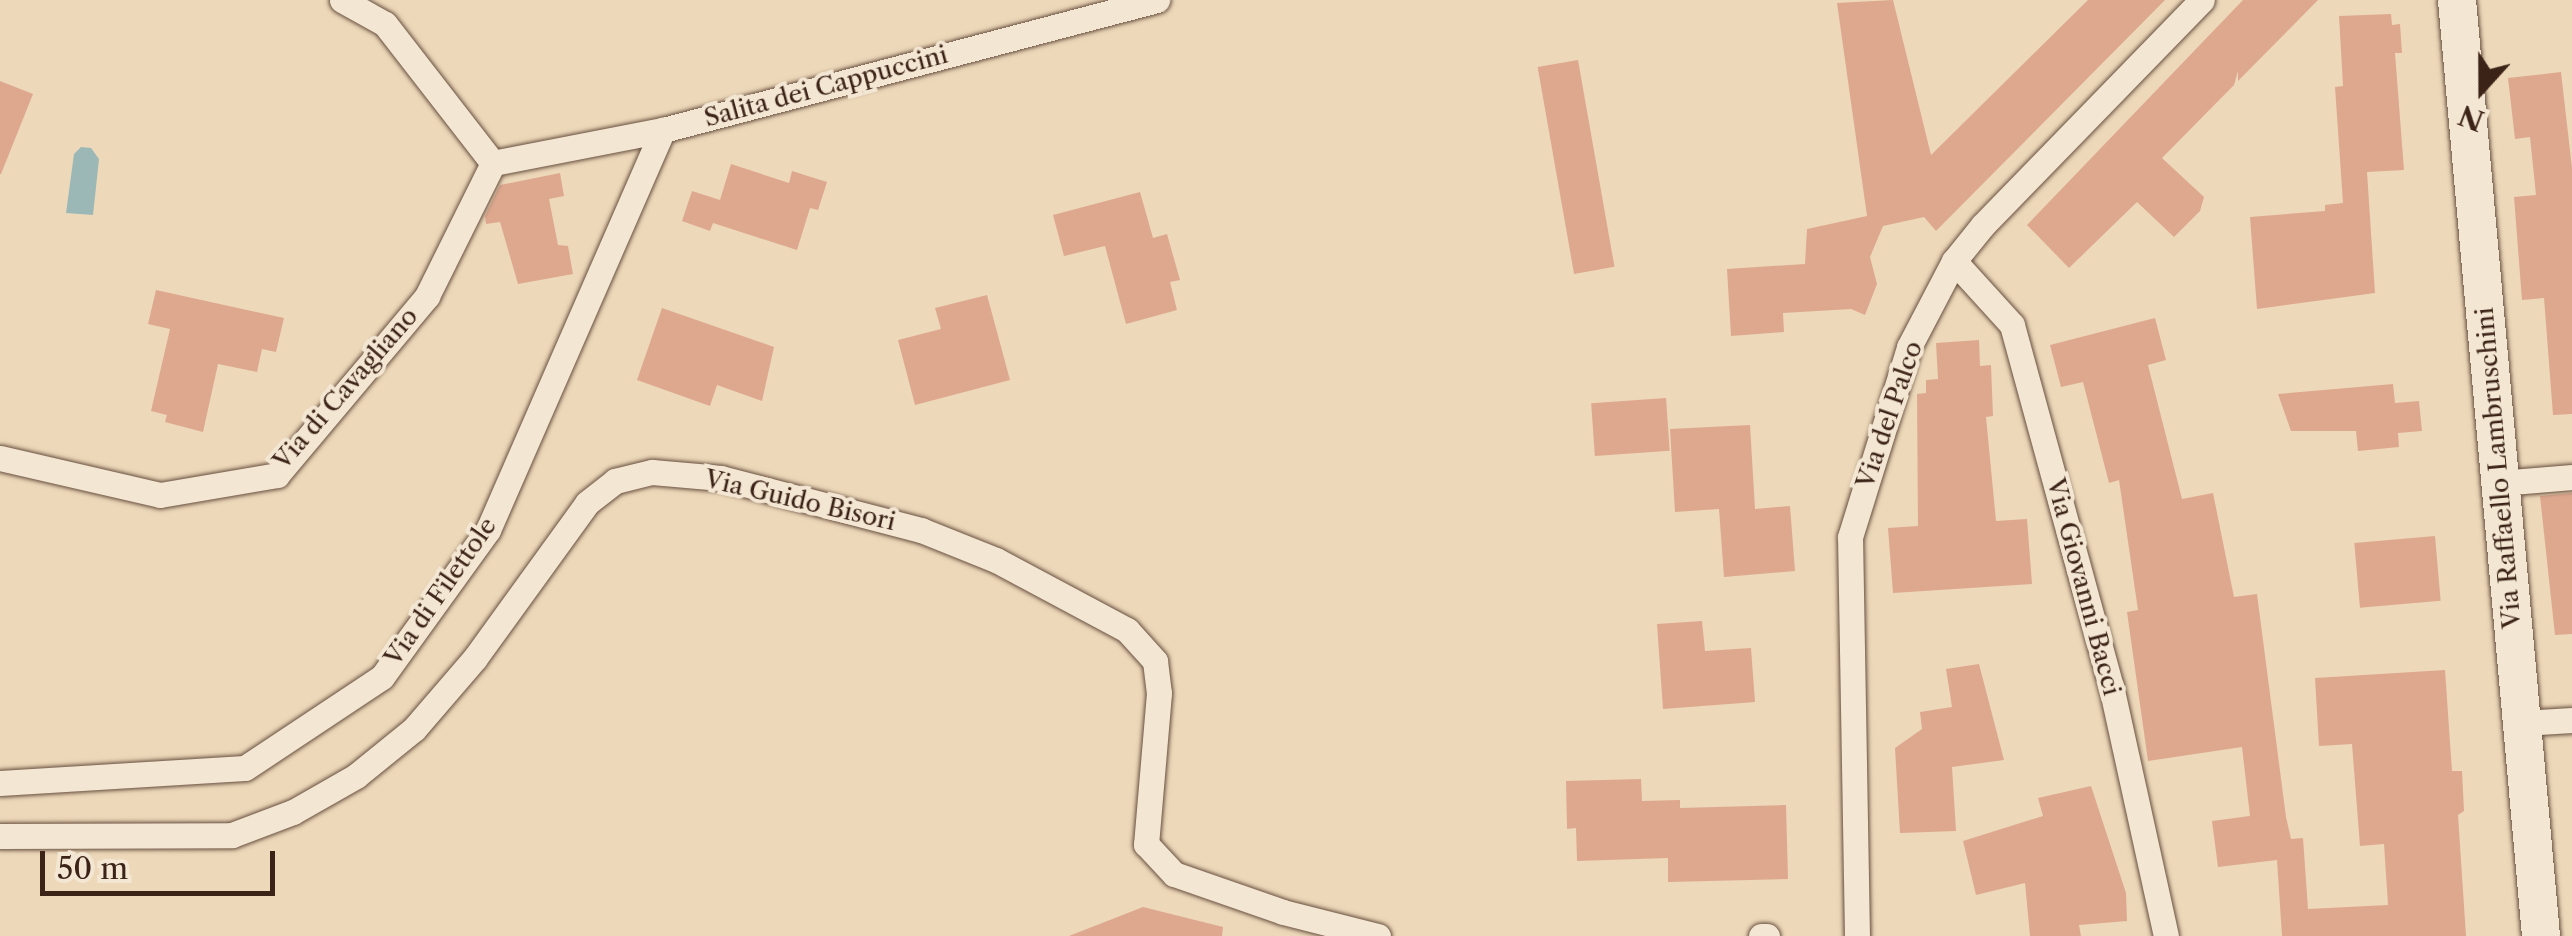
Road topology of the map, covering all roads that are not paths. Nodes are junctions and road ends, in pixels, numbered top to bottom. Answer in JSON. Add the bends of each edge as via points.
{"nodes":[{"id":1,"x":342,"y":0,"type":"edge"},
{"id":2,"x":1157,"y":0,"type":"edge"},
{"id":3,"x":2202,"y":0,"type":"edge"},
{"id":4,"x":2458,"y":0,"type":"edge"},
{"id":5,"x":662,"y":130,"type":"junction"},
{"id":6,"x":493,"y":163,"type":"junction"},
{"id":7,"x":1954,"y":261,"type":"junction"},
{"id":8,"x":0,"y":458,"type":"edge"},
{"id":9,"x":2572,"y":477,"type":"edge"},
{"id":10,"x":2500,"y":482,"type":"junction"},
{"id":11,"x":2572,"y":720,"type":"edge"},
{"id":12,"x":2522,"y":723,"type":"junction"},
{"id":13,"x":0,"y":783,"type":"edge"},
{"id":14,"x":0,"y":836,"type":"edge"},
{"id":15,"x":1378,"y":936,"type":"edge"},
{"id":16,"x":1856,"y":936,"type":"edge"},
{"id":17,"x":2166,"y":936,"type":"edge"},
{"id":18,"x":2541,"y":936,"type":"edge"}],
"edges":[{"from":1,"to":6,"type":"street","via":[[385,24]]},
{"from":2,"to":5,"type":"street","name":"Salita dei Cappuccini"},
{"from":3,"to":7,"type":"street","name":"Via del Palco"},
{"from":4,"to":10,"type":"main road","name":"Via Raffaello Lambruschini"},
{"from":5,"to":6,"type":"street","name":"Salita dei Cappuccini"},
{"from":5,"to":13,"type":"street","name":"Via di Filettole","via":[[488,530],[382,677],[246,768]]},
{"from":6,"to":8,"type":"street","name":"Via di Cavagliano","via":[[426,296],[277,475],[160,494]]},
{"from":7,"to":16,"type":"street","name":"Via del Palco","via":[[1910,347],[1850,537]]},
{"from":7,"to":17,"type":"street","name":"Via Giovanni Bacci","via":[[2012,326],[2111,686]]},
{"from":9,"to":10,"type":"street"},
{"from":10,"to":12,"type":"main road","name":"Via Raffaello Lambruschini"},
{"from":11,"to":12,"type":"street"},
{"from":12,"to":18,"type":"main road","name":"Via Raffaello Lambruschini"},
{"from":14,"to":15,"type":"street","name":"Via Guido Bisori","via":[[232,835],[293,812],[356,776],[414,729],[475,658],[588,502],[615,481],[652,472],[721,478],[921,530],[1026,575],[1126,630],[1154,662],[1160,693],[1146,844],[1174,874]]}]}
